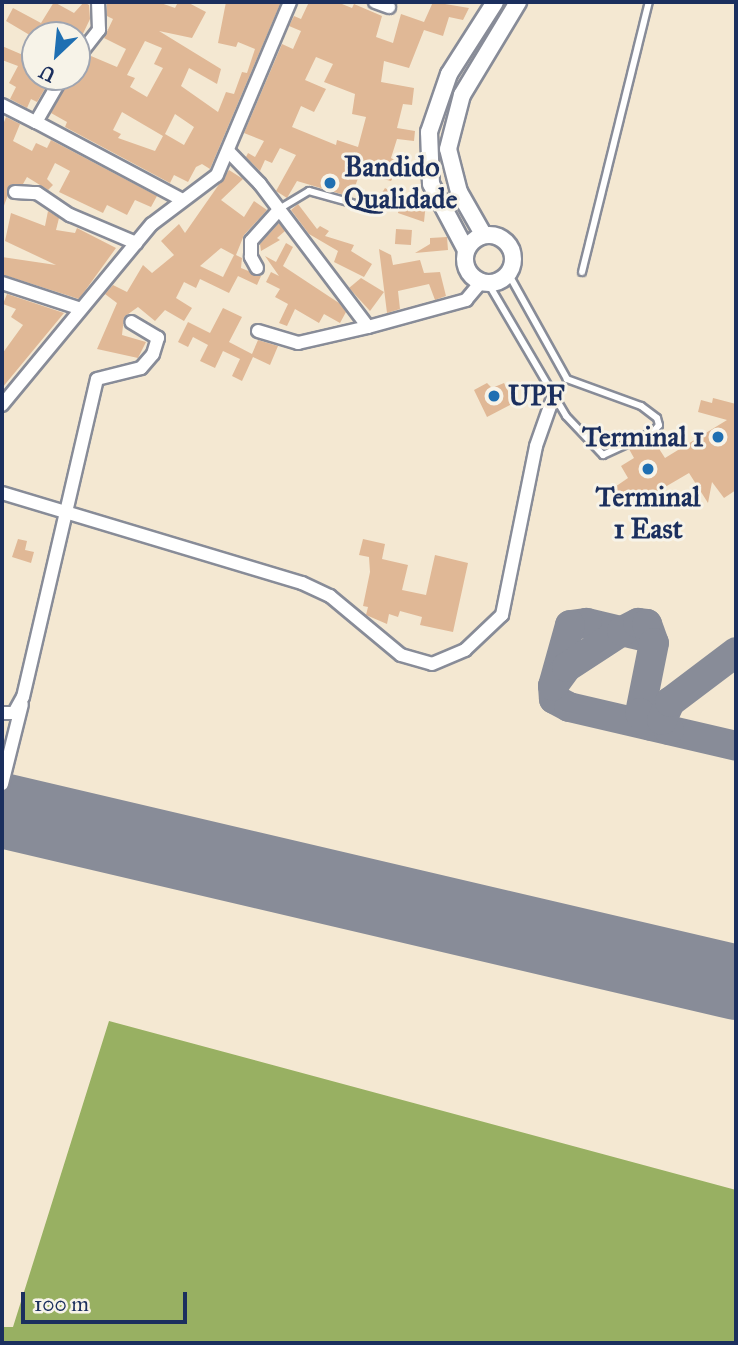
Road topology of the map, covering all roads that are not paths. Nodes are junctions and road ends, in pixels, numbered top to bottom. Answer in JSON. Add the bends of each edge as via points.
{"nodes":[{"id":1,"x":98,"y":2,"type":"edge"},
{"id":2,"x":290,"y":2,"type":"edge"},
{"id":3,"x":375,"y":2,"type":"edge"},
{"id":4,"x":495,"y":2,"type":"edge"},
{"id":5,"x":518,"y":2,"type":"edge"},
{"id":6,"x":649,"y":2,"type":"edge"},
{"id":7,"x":389,"y":7,"type":"dead end"},
{"id":8,"x":91,"y":40,"type":"edge"},
{"id":9,"x":54,"y":91,"type":"edge"},
{"id":10,"x":2,"y":105,"type":"edge"},
{"id":11,"x":36,"y":121,"type":"junction"},
{"id":12,"x":230,"y":153,"type":"junction"},
{"id":13,"x":15,"y":192,"type":"dead end"},
{"id":14,"x":183,"y":200,"type":"junction"},
{"id":15,"x":352,"y":204,"type":"dead end"},
{"id":16,"x":278,"y":211,"type":"junction"},
{"id":17,"x":483,"y":234,"type":"junction"},
{"id":18,"x":136,"y":243,"type":"junction"},
{"id":19,"x":466,"y":250,"type":"junction"},
{"id":20,"x":257,"y":268,"type":"dead end"},
{"id":21,"x":582,"y":272,"type":"dead end"},
{"id":22,"x":509,"y":273,"type":"junction"},
{"id":23,"x":485,"y":282,"type":"junction"},
{"id":24,"x":2,"y":283,"type":"edge"},
{"id":25,"x":81,"y":309,"type":"junction"},
{"id":26,"x":131,"y":322,"type":"dead end"},
{"id":27,"x":368,"y":327,"type":"junction"},
{"id":28,"x":258,"y":331,"type":"dead end"},
{"id":29,"x":555,"y":392,"type":"junction"},
{"id":30,"x":2,"y":405,"type":"edge"},
{"id":31,"x":2,"y":493,"type":"edge"},
{"id":32,"x":68,"y":513,"type":"junction"},
{"id":33,"x":23,"y":697,"type":"junction"},
{"id":34,"x":2,"y":713,"type":"edge"},
{"id":35,"x":2,"y":784,"type":"edge"}],
"edges":[{"from":1,"to":8,"type":"street","via":[[99,30]]},
{"from":2,"to":12,"type":"street"},
{"from":3,"to":7,"type":"street"},
{"from":4,"to":19,"type":"street","via":[[449,74],[429,132],[431,184]]},
{"from":5,"to":17,"type":"street","via":[[462,95],[448,149],[459,192]]},
{"from":6,"to":21,"type":"lane"},
{"from":9,"to":11,"type":"street"},
{"from":10,"to":11,"type":"street"},
{"from":11,"to":14,"type":"street"},
{"from":12,"to":14,"type":"street","via":[[217,175]]},
{"from":12,"to":16,"type":"street"},
{"from":13,"to":18,"type":"street","via":[[37,193],[70,215]]},
{"from":14,"to":18,"type":"street"},
{"from":15,"to":16,"type":"lane","via":[[309,191]]},
{"from":16,"to":20,"type":"street","via":[[251,242],[250,257]]},
{"from":16,"to":27,"type":"street"},
{"from":17,"to":19,"type":"street"},
{"from":17,"to":22,"type":"street","via":[[503,239],[510,246]]},
{"from":18,"to":25,"type":"street"},
{"from":19,"to":23,"type":"street","via":[[465,265]]},
{"from":22,"to":23,"type":"street"},
{"from":22,"to":29,"type":"lane","via":[[567,379],[641,406],[659,425],[603,455],[566,416]]},
{"from":23,"to":27,"type":"street","via":[[466,300]]},
{"from":23,"to":29,"type":"lane"},
{"from":24,"to":25,"type":"street"},
{"from":25,"to":30,"type":"street"},
{"from":26,"to":32,"type":"street","via":[[158,338],[153,354],[141,368],[97,379]]},
{"from":27,"to":28,"type":"street","via":[[298,343]]},
{"from":29,"to":32,"type":"street","via":[[536,446],[502,615],[465,650],[432,664],[401,655],[330,596],[302,583]]},
{"from":31,"to":32,"type":"street"},
{"from":32,"to":33,"type":"street"},
{"from":33,"to":34,"type":"street","via":[[15,713]]},
{"from":33,"to":35,"type":"street"}]}
